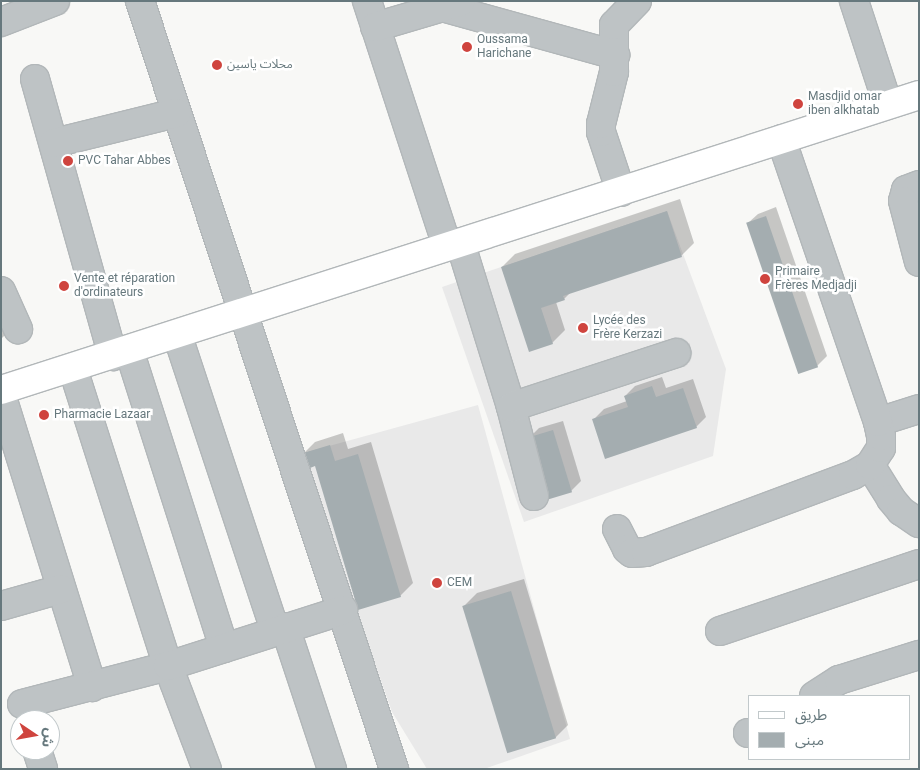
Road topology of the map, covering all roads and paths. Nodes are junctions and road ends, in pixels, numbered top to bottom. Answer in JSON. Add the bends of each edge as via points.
{"nodes":[{"id":1,"x":55,"y":1,"type":"edge"},
{"id":2,"x":140,"y":1,"type":"edge"},
{"id":3,"x":366,"y":1,"type":"edge"},
{"id":4,"x":637,"y":1,"type":"edge"},
{"id":5,"x":854,"y":1,"type":"edge"},
{"id":6,"x":452,"y":4,"type":"edge"},
{"id":7,"x":608,"y":13,"type":"edge"},
{"id":8,"x":1,"y":22,"type":"edge"},
{"id":9,"x":375,"y":27,"type":"junction"},
{"id":10,"x":615,"y":55,"type":"junction"},
{"id":11,"x":35,"y":79,"type":"dead end"},
{"id":12,"x":919,"y":95,"type":"edge"},
{"id":13,"x":888,"y":105,"type":"junction"},
{"id":14,"x":176,"y":112,"type":"junction"},
{"id":15,"x":782,"y":139,"type":"junction"},
{"id":16,"x":54,"y":143,"type":"junction"},
{"id":17,"x":919,"y":185,"type":"edge"},
{"id":18,"x":621,"y":192,"type":"junction"},
{"id":19,"x":454,"y":244,"type":"junction"},
{"id":20,"x":919,"y":262,"type":"edge"},
{"id":21,"x":1,"y":291,"type":"edge"},
{"id":22,"x":242,"y":311,"type":"junction"},
{"id":23,"x":18,"y":329,"type":"dead end"},
{"id":24,"x":177,"y":334,"type":"junction"},
{"id":25,"x":121,"y":353,"type":"junction"},
{"id":26,"x":676,"y":353,"type":"dead end"},
{"id":27,"x":73,"y":369,"type":"junction"},
{"id":28,"x":1,"y":392,"type":"edge"},
{"id":29,"x":511,"y":407,"type":"junction"},
{"id":30,"x":919,"y":409,"type":"edge"},
{"id":31,"x":878,"y":422,"type":"junction"},
{"id":32,"x":870,"y":465,"type":"junction"},
{"id":33,"x":534,"y":496,"type":"dead end"},
{"id":34,"x":919,"y":523,"type":"edge"},
{"id":35,"x":617,"y":529,"type":"dead end"},
{"id":36,"x":919,"y":564,"type":"edge"},
{"id":37,"x":61,"y":589,"type":"junction"},
{"id":38,"x":1,"y":606,"type":"edge"},
{"id":39,"x":343,"y":610,"type":"junction"},
{"id":40,"x":280,"y":629,"type":"junction"},
{"id":41,"x":720,"y":631,"type":"dead end"},
{"id":42,"x":224,"y":648,"type":"junction"},
{"id":43,"x":919,"y":655,"type":"edge"},
{"id":44,"x":168,"y":666,"type":"junction"},
{"id":45,"x":92,"y":686,"type":"junction"},
{"id":46,"x":816,"y":695,"type":"edge"},
{"id":47,"x":20,"y":710,"type":"edge"},
{"id":48,"x":207,"y":769,"type":"edge"},
{"id":49,"x":332,"y":769,"type":"edge"},
{"id":50,"x":394,"y":769,"type":"edge"}],
"edges":[{"from":1,"to":8,"type":"street"},
{"from":2,"to":14,"type":"street"},
{"from":3,"to":9,"type":"street"},
{"from":4,"to":7,"type":"street"},
{"from":5,"to":13,"type":"street"},
{"from":6,"to":9,"type":"street"},
{"from":6,"to":10,"type":"street"},
{"from":7,"to":10,"type":"street"},
{"from":9,"to":19,"type":"street"},
{"from":10,"to":18,"type":"street","via":[[601,132]]},
{"from":11,"to":16,"type":"street"},
{"from":12,"to":13,"type":"main road"},
{"from":13,"to":15,"type":"main road"},
{"from":14,"to":16,"type":"street"},
{"from":14,"to":22,"type":"street"},
{"from":15,"to":18,"type":"main road"},
{"from":15,"to":31,"type":"street"},
{"from":16,"to":25,"type":"street"},
{"from":17,"to":20,"type":"street","via":[[906,190],[903,201]]},
{"from":18,"to":19,"type":"main road"},
{"from":19,"to":22,"type":"main road"},
{"from":19,"to":29,"type":"street"},
{"from":21,"to":23,"type":"street"},
{"from":22,"to":24,"type":"main road"},
{"from":22,"to":39,"type":"street"},
{"from":24,"to":25,"type":"main road"},
{"from":24,"to":40,"type":"street"},
{"from":25,"to":27,"type":"main road"},
{"from":25,"to":42,"type":"street"},
{"from":26,"to":29,"type":"street"},
{"from":27,"to":28,"type":"main road"},
{"from":27,"to":44,"type":"street"},
{"from":28,"to":37,"type":"street"},
{"from":29,"to":33,"type":"street"},
{"from":30,"to":31,"type":"street"},
{"from":31,"to":32,"type":"street","via":[[881,448]]},
{"from":32,"to":34,"type":"street","via":[[901,511]]},
{"from":32,"to":35,"type":"street","via":[[853,475],[646,552],[632,554]]},
{"from":36,"to":41,"type":"street"},
{"from":37,"to":38,"type":"street"},
{"from":37,"to":45,"type":"street"},
{"from":39,"to":40,"type":"street"},
{"from":39,"to":50,"type":"street"},
{"from":40,"to":42,"type":"street"},
{"from":40,"to":49,"type":"street"},
{"from":42,"to":44,"type":"street"},
{"from":43,"to":46,"type":"street","via":[[839,680]]},
{"from":44,"to":45,"type":"street"},
{"from":44,"to":48,"type":"street"},
{"from":45,"to":47,"type":"street"}]}
